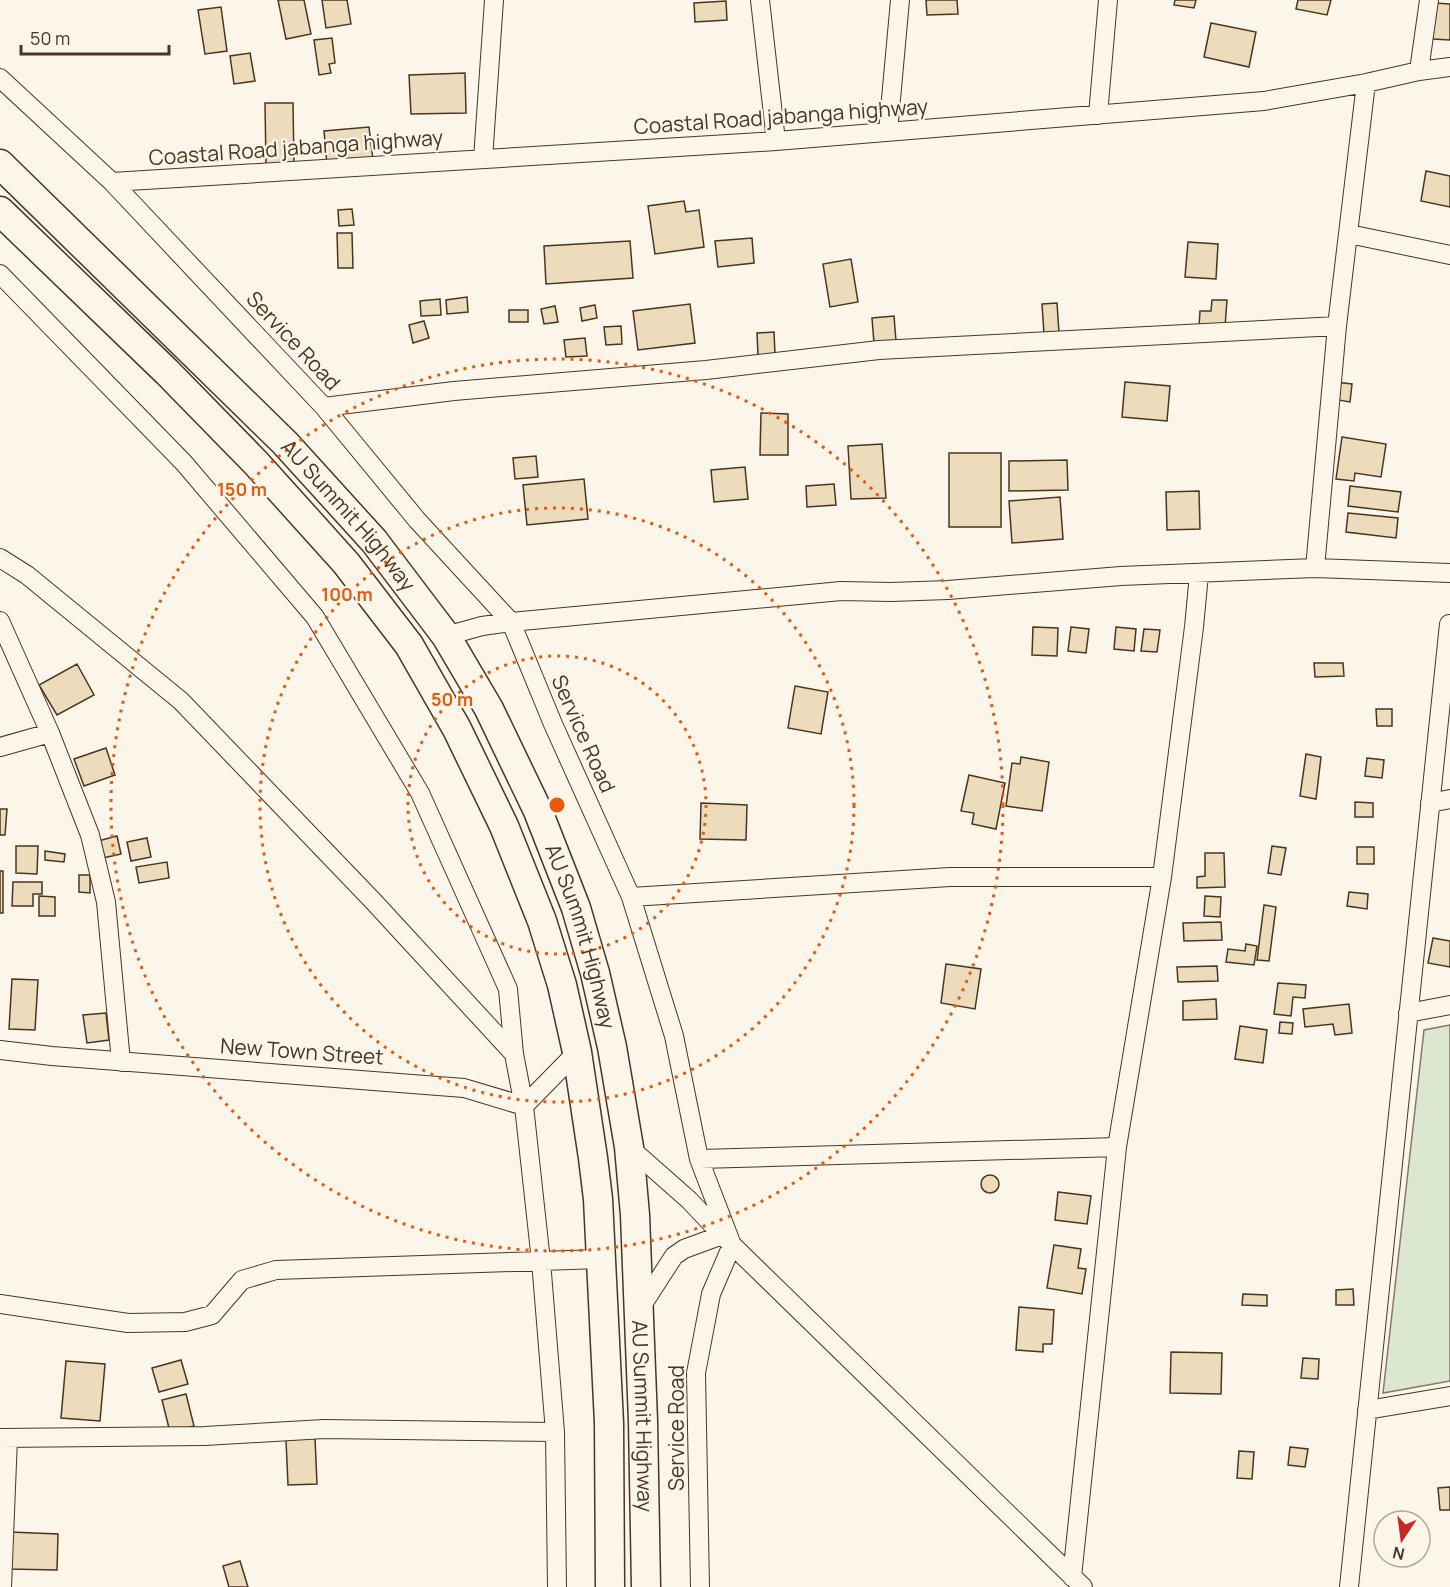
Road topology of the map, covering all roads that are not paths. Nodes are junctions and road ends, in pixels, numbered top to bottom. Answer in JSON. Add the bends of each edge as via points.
{"nodes":[{"id":1,"x":494,"y":0,"type":"edge"},
{"id":2,"x":760,"y":0,"type":"edge"},
{"id":3,"x":900,"y":0,"type":"edge"},
{"id":4,"x":1108,"y":0,"type":"edge"},
{"id":5,"x":1429,"y":0,"type":"edge"},
{"id":6,"x":1450,"y":66,"type":"edge"},
{"id":7,"x":1419,"y":70,"type":"junction"},
{"id":8,"x":0,"y":78,"type":"edge"},
{"id":9,"x":1366,"y":83,"type":"junction"},
{"id":10,"x":1098,"y":115,"type":"junction"},
{"id":11,"x":888,"y":132,"type":"junction"},
{"id":12,"x":776,"y":141,"type":"junction"},
{"id":13,"x":483,"y":159,"type":"junction"},
{"id":14,"x":0,"y":164,"type":"edge"},
{"id":15,"x":112,"y":182,"type":"junction"},
{"id":16,"x":0,"y":211,"type":"edge"},
{"id":17,"x":1349,"y":234,"type":"junction"},
{"id":18,"x":1450,"y":255,"type":"edge"},
{"id":19,"x":0,"y":274,"type":"edge"},
{"id":20,"x":1337,"y":326,"type":"junction"},
{"id":21,"x":324,"y":407,"type":"junction"},
{"id":22,"x":0,"y":558,"type":"edge"},
{"id":23,"x":1315,"y":568,"type":"junction"},
{"id":24,"x":1450,"y":573,"type":"edge"},
{"id":25,"x":1198,"y":574,"type":"junction"},
{"id":26,"x":0,"y":621,"type":"edge"},
{"id":27,"x":511,"y":622,"type":"junction"},
{"id":28,"x":1449,"y":624,"type":"edge"},
{"id":29,"x":446,"y":636,"type":"junction"},
{"id":30,"x":50,"y":733,"type":"junction"},
{"id":31,"x":0,"y":747,"type":"edge"},
{"id":32,"x":1450,"y":799,"type":"edge"},
{"id":33,"x":1430,"y":803,"type":"junction"},
{"id":34,"x":1162,"y":877,"type":"junction"},
{"id":35,"x":631,"y":897,"type":"junction"},
{"id":36,"x":1450,"y":1005,"type":"edge"},
{"id":37,"x":1408,"y":1013,"type":"junction"},
{"id":38,"x":0,"y":1050,"type":"edge"},
{"id":39,"x":577,"y":1052,"type":"junction"},
{"id":40,"x":514,"y":1054,"type":"junction"},
{"id":41,"x":121,"y":1062,"type":"junction"},
{"id":42,"x":524,"y":1106,"type":"junction"},
{"id":43,"x":629,"y":1147,"type":"junction"},
{"id":44,"x":1117,"y":1147,"type":"junction"},
{"id":45,"x":699,"y":1158,"type":"junction"},
{"id":46,"x":727,"y":1240,"type":"junction"},
{"id":47,"x":600,"y":1259,"type":"junction"},
{"id":48,"x":541,"y":1261,"type":"junction"},
{"id":49,"x":0,"y":1304,"type":"edge"},
{"id":50,"x":639,"y":1311,"type":"junction"},
{"id":51,"x":1450,"y":1396,"type":"edge"},
{"id":52,"x":1368,"y":1410,"type":"junction"},
{"id":53,"x":555,"y":1432,"type":"junction"},
{"id":54,"x":4,"y":1438,"type":"edge"},
{"id":55,"x":1077,"y":1582,"type":"edge"},
{"id":56,"x":2,"y":1587,"type":"edge"},
{"id":57,"x":558,"y":1587,"type":"edge"},
{"id":58,"x":610,"y":1587,"type":"edge"},
{"id":59,"x":645,"y":1587,"type":"edge"},
{"id":60,"x":700,"y":1587,"type":"edge"},
{"id":61,"x":1349,"y":1587,"type":"edge"}],
"edges":[{"from":1,"to":13,"type":"street"},
{"from":2,"to":12,"type":"street"},
{"from":3,"to":11,"type":"street"},
{"from":4,"to":10,"type":"street"},
{"from":5,"to":7,"type":"street"},
{"from":6,"to":7,"type":"street","name":"Coastal Road jabanga highway"},
{"from":7,"to":9,"type":"street","name":"Coastal Road jabanga highway"},
{"from":8,"to":15,"type":"street","name":"Service Road"},
{"from":9,"to":10,"type":"street","name":"Coastal Road jabanga highway","via":[[1264,101]]},
{"from":9,"to":17,"type":"street"},
{"from":10,"to":11,"type":"street","name":"Coastal Road jabanga highway"},
{"from":11,"to":12,"type":"street","name":"Coastal Road jabanga highway"},
{"from":12,"to":13,"type":"street","name":"Coastal Road jabanga highway"},
{"from":13,"to":15,"type":"street","name":"Coastal Road jabanga highway"},
{"from":14,"to":29,"type":"main road","name":"AU Summit Highway","via":[[285,443],[374,541]]},
{"from":15,"to":21,"type":"street","name":"Service Road"},
{"from":16,"to":39,"type":"main road","name":"AU Summit Highway","via":[[256,463],[346,563],[409,645],[458,729],[504,826],[542,921]]},
{"from":17,"to":18,"type":"street"},
{"from":17,"to":20,"type":"street"},
{"from":19,"to":40,"type":"street","via":[[184,463],[315,617],[420,793],[508,988]]},
{"from":20,"to":21,"type":"street","via":[[879,350]]},
{"from":20,"to":23,"type":"street"},
{"from":21,"to":27,"type":"street","name":"Service Road","via":[[417,520]]},
{"from":22,"to":40,"type":"street","via":[[27,575],[181,701]]},
{"from":23,"to":24,"type":"street"},
{"from":23,"to":25,"type":"street"},
{"from":25,"to":27,"type":"street","via":[[948,590],[841,591]]},
{"from":25,"to":34,"type":"street"},
{"from":26,"to":30,"type":"street"},
{"from":27,"to":29,"type":"street"},
{"from":27,"to":35,"type":"street","name":"Service Road"},
{"from":28,"to":33,"type":"street"},
{"from":29,"to":43,"type":"main road","name":"AU Summit Highway","via":[[489,709],[538,811],[576,908],[612,1047]]},
{"from":30,"to":31,"type":"street"},
{"from":30,"to":41,"type":"street","via":[[90,835],[106,902]]},
{"from":32,"to":33,"type":"street"},
{"from":33,"to":37,"type":"street"},
{"from":34,"to":35,"type":"street","via":[[950,877]]},
{"from":34,"to":44,"type":"street"},
{"from":35,"to":45,"type":"street","name":"Service Road","via":[[674,1036]]},
{"from":36,"to":37,"type":"street"},
{"from":37,"to":52,"type":"street"},
{"from":38,"to":41,"type":"street","name":"New Town Street"},
{"from":39,"to":42,"type":"street"},
{"from":39,"to":47,"type":"main road","name":"AU Summit Highway","via":[[598,1199]]},
{"from":40,"to":42,"type":"street"},
{"from":41,"to":42,"type":"street","name":"New Town Street","via":[[464,1088]]},
{"from":42,"to":48,"type":"street"},
{"from":43,"to":46,"type":"street"},
{"from":43,"to":50,"type":"main road","name":"AU Summit Highway"},
{"from":44,"to":45,"type":"street"},
{"from":44,"to":55,"type":"street"},
{"from":45,"to":46,"type":"street","name":"Service Road"},
{"from":46,"to":50,"type":"street","via":[[684,1249],[674,1256]]},
{"from":46,"to":55,"type":"street"},
{"from":46,"to":60,"type":"street","name":"Service Road","via":[[711,1294],[696,1373]]},
{"from":47,"to":48,"type":"street"},
{"from":47,"to":58,"type":"main road","name":"AU Summit Highway","via":[[609,1423]]},
{"from":48,"to":49,"type":"street","via":[[276,1270],[242,1280],[212,1315],[185,1322],[128,1323]]},
{"from":48,"to":53,"type":"street"},
{"from":50,"to":59,"type":"main road","name":"AU Summit Highway"},
{"from":51,"to":52,"type":"street"},
{"from":52,"to":61,"type":"street"},
{"from":53,"to":54,"type":"street","via":[[324,1429],[205,1436]]},
{"from":53,"to":57,"type":"street"},
{"from":54,"to":56,"type":"street"}]}
